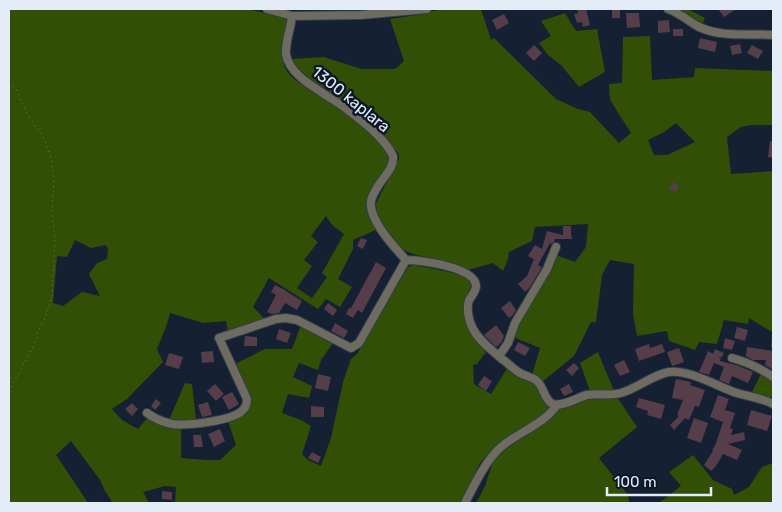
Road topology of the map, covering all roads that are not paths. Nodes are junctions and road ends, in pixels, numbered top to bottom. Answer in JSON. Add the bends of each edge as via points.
{"nodes":[{"id":1,"x":267,"y":9,"type":"edge"},
{"id":2,"x":427,"y":9,"type":"edge"},
{"id":3,"x":668,"y":9,"type":"edge"},
{"id":4,"x":292,"y":16,"type":"junction"},
{"id":5,"x":773,"y":35,"type":"edge"},
{"id":6,"x":556,"y":247,"type":"dead end"},
{"id":7,"x":406,"y":260,"type":"junction"},
{"id":8,"x":499,"y":356,"type":"junction"},
{"id":9,"x":732,"y":358,"type":"dead end"},
{"id":10,"x":773,"y":377,"type":"edge"},
{"id":11,"x":773,"y":404,"type":"edge"},
{"id":12,"x":557,"y":405,"type":"junction"},
{"id":13,"x":147,"y":413,"type":"dead end"},
{"id":14,"x":465,"y":503,"type":"edge"}],
"edges":[{"from":1,"to":4,"type":"street"},
{"from":2,"to":4,"type":"street","via":[[361,15]]},
{"from":3,"to":5,"type":"street","via":[[698,26],[723,34]]},
{"from":4,"to":7,"type":"street","name":"1300 kaplara","via":[[286,45],[290,64],[306,82],[379,136],[394,156],[393,166],[372,197],[372,208],[379,225]]},
{"from":6,"to":8,"type":"street"},
{"from":7,"to":8,"type":"street","via":[[439,264],[471,277],[476,284],[468,305],[472,327],[484,344]]},
{"from":7,"to":13,"type":"street","via":[[354,347],[289,318],[276,319],[219,338],[247,399],[241,412],[228,418],[184,424],[162,421]]},
{"from":8,"to":12,"type":"street","via":[[521,374],[538,381],[551,402]]},
{"from":9,"to":10,"type":"street"},
{"from":11,"to":12,"type":"street","via":[[690,374],[668,372],[621,393],[587,395]]},
{"from":12,"to":14,"type":"street","via":[[545,419],[500,448],[488,461]]}]}
